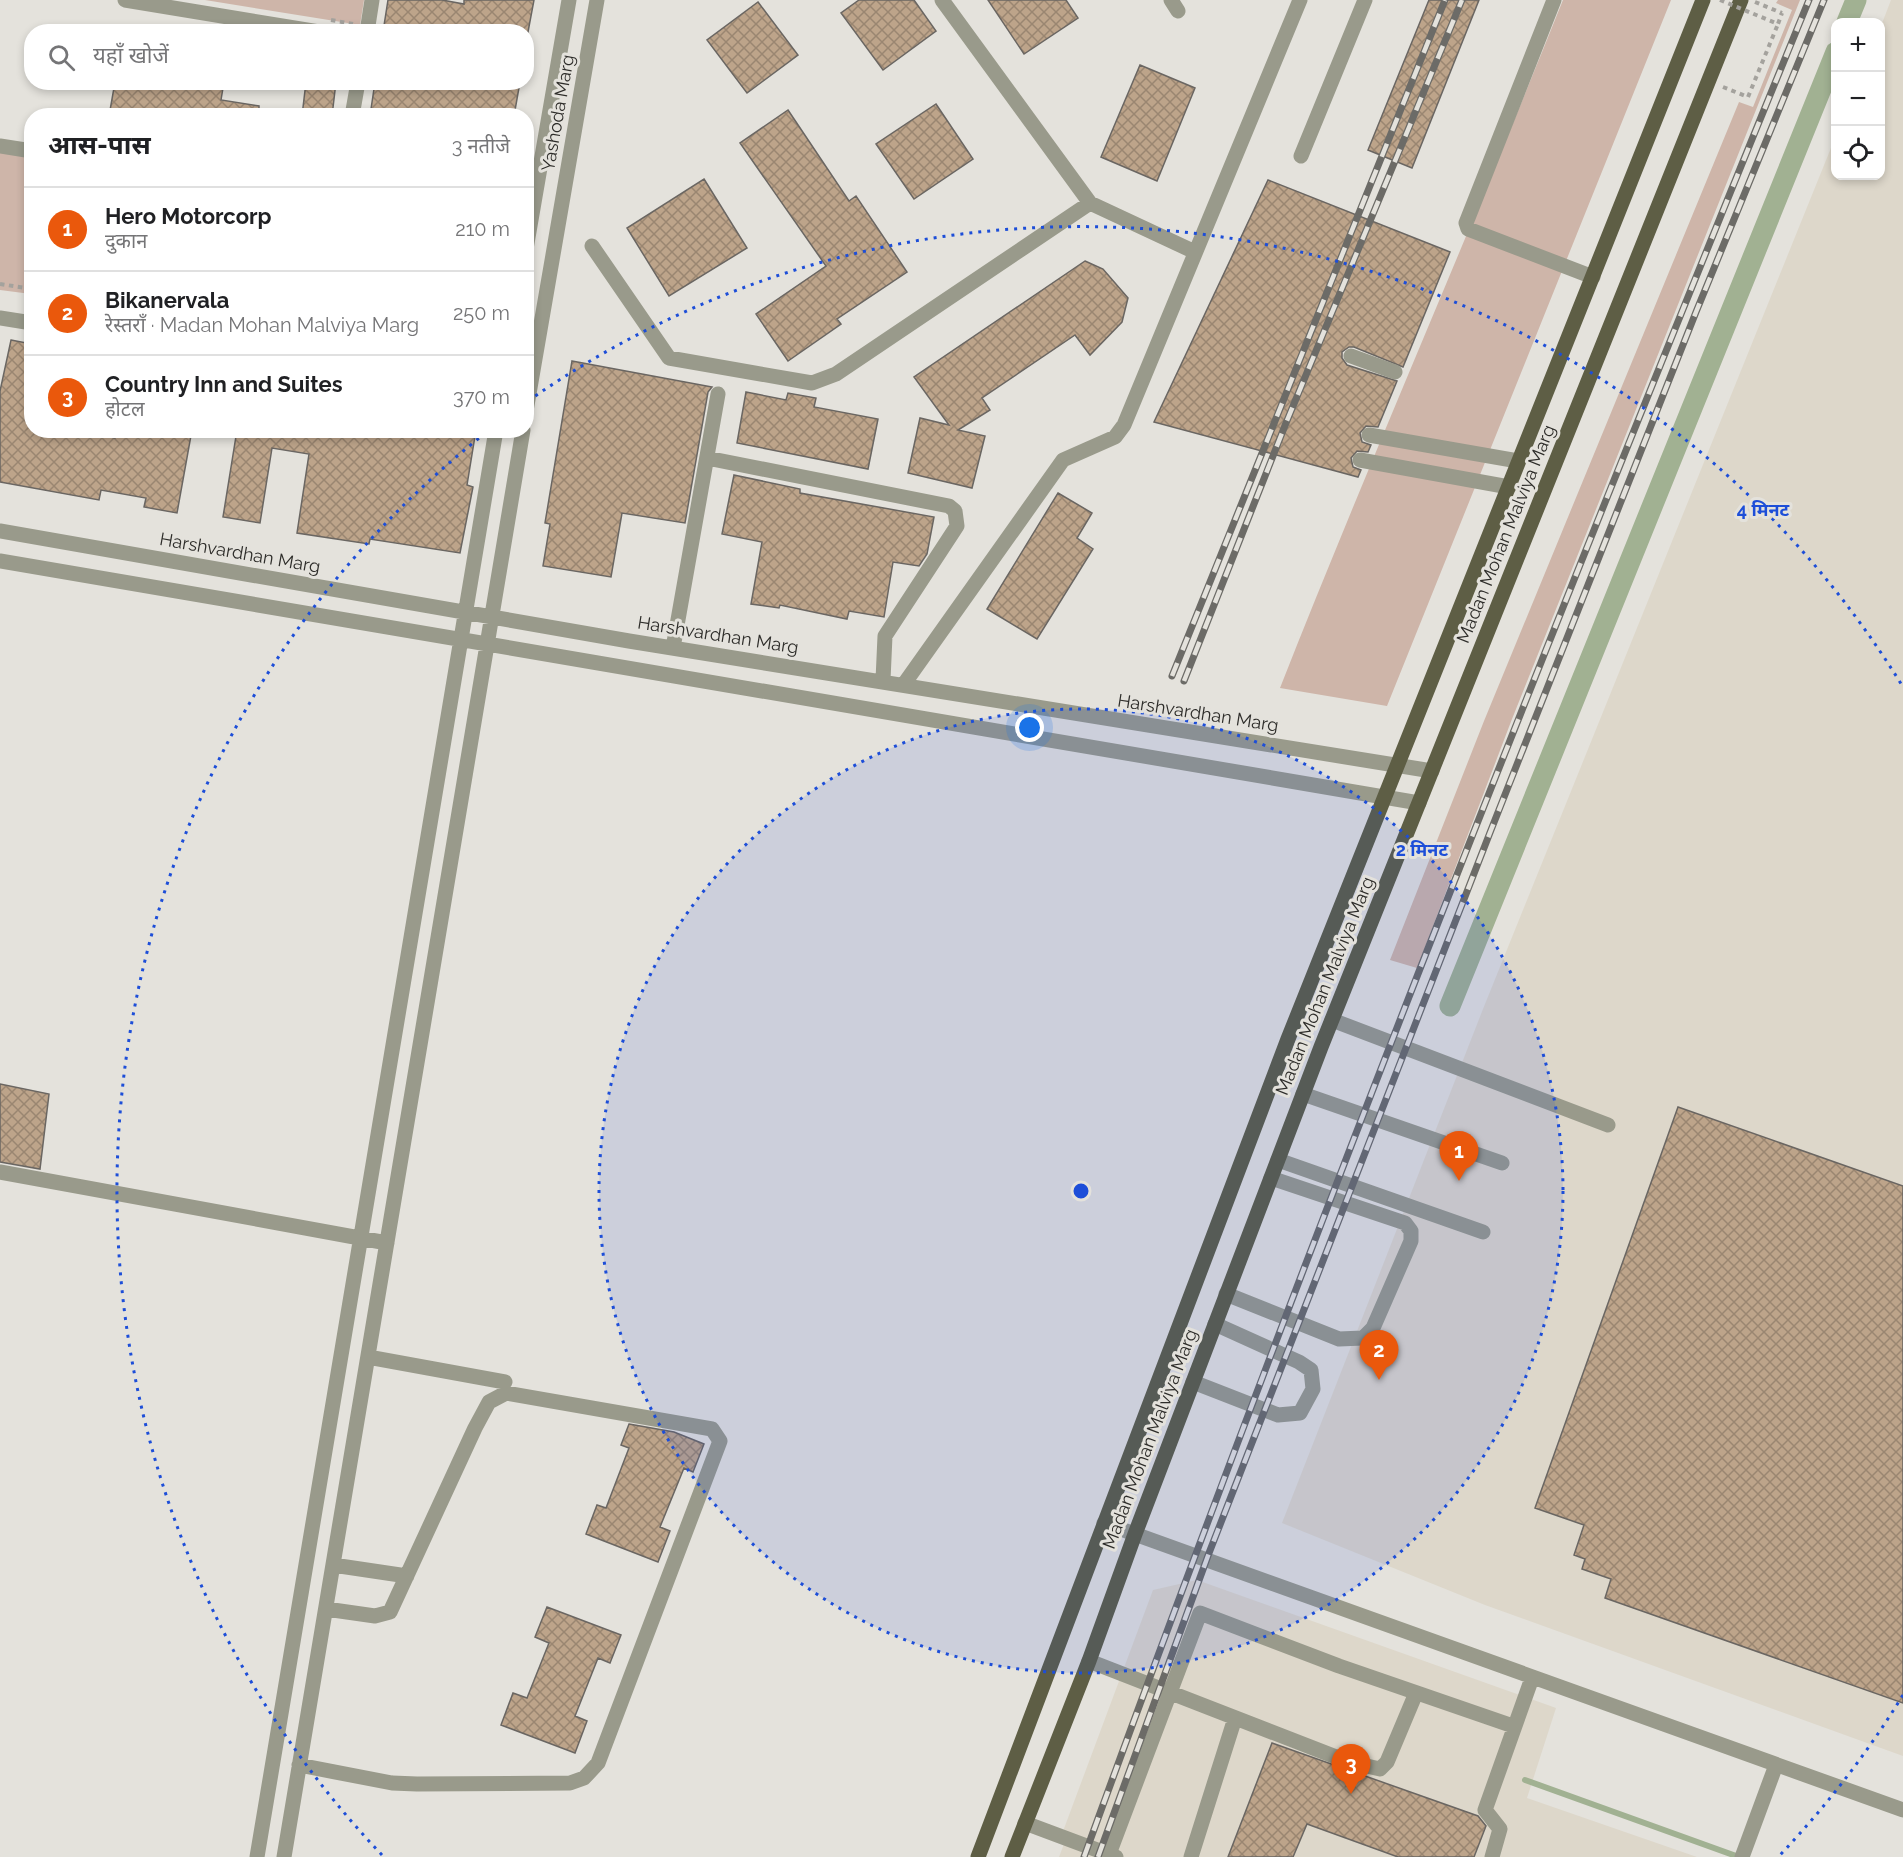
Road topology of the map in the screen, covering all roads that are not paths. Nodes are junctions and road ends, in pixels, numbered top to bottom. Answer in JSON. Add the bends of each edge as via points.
{"nodes":[{"id":1,"x":125,"y":0,"type":"edge"},
{"id":2,"x":372,"y":0,"type":"edge"},
{"id":3,"x":569,"y":0,"type":"edge"},
{"id":4,"x":597,"y":0,"type":"edge"},
{"id":5,"x":942,"y":0,"type":"edge"},
{"id":6,"x":1300,"y":0,"type":"edge"},
{"id":7,"x":1365,"y":0,"type":"edge"},
{"id":8,"x":1554,"y":0,"type":"edge"},
{"id":9,"x":1703,"y":0,"type":"edge"},
{"id":10,"x":1741,"y":0,"type":"edge"},
{"id":11,"x":270,"y":24,"type":"edge"},
{"id":12,"x":368,"y":24,"type":"edge"},
{"id":13,"x":357,"y":90,"type":"edge"},
{"id":14,"x":353,"y":108,"type":"edge"},
{"id":15,"x":0,"y":146,"type":"edge"},
{"id":16,"x":24,"y":150,"type":"edge"},
{"id":17,"x":1301,"y":156,"type":"dead end"},
{"id":18,"x":534,"y":203,"type":"edge"},
{"id":19,"x":1090,"y":203,"type":"junction"},
{"id":20,"x":592,"y":246,"type":"dead end"},
{"id":21,"x":1195,"y":252,"type":"junction"},
{"id":22,"x":1593,"y":277,"type":"junction"},
{"id":23,"x":0,"y":318,"type":"edge"},
{"id":24,"x":24,"y":322,"type":"edge"},
{"id":25,"x":1351,"y":356,"type":"dead end"},
{"id":26,"x":534,"y":366,"type":"edge"},
{"id":27,"x":1395,"y":372,"type":"dead end"},
{"id":28,"x":718,"y":394,"type":"dead end"},
{"id":29,"x":1368,"y":435,"type":"dead end"},
{"id":30,"x":495,"y":438,"type":"edge"},
{"id":31,"x":522,"y":438,"type":"edge"},
{"id":32,"x":707,"y":458,"type":"junction"},
{"id":33,"x":1360,"y":460,"type":"dead end"},
{"id":34,"x":1518,"y":461,"type":"junction"},
{"id":35,"x":1509,"y":487,"type":"junction"},
{"id":36,"x":0,"y":531,"type":"edge"},
{"id":37,"x":0,"y":561,"type":"edge"},
{"id":38,"x":465,"y":612,"type":"junction"},
{"id":39,"x":492,"y":617,"type":"junction"},
{"id":40,"x":460,"y":638,"type":"junction"},
{"id":41,"x":487,"y":643,"type":"junction"},
{"id":42,"x":673,"y":648,"type":"junction"},
{"id":43,"x":883,"y":680,"type":"junction"},
{"id":44,"x":904,"y":684,"type":"junction"},
{"id":45,"x":1397,"y":765,"type":"junction"},
{"id":46,"x":1432,"y":771,"type":"junction"},
{"id":47,"x":1384,"y":797,"type":"junction"},
{"id":48,"x":1419,"y":803,"type":"junction"},
{"id":49,"x":1332,"y":1020,"type":"junction"},
{"id":50,"x":1303,"y":1094,"type":"junction"},
{"id":51,"x":1608,"y":1125,"type":"dead end"},
{"id":52,"x":1278,"y":1160,"type":"junction"},
{"id":53,"x":1502,"y":1163,"type":"dead end"},
{"id":54,"x":0,"y":1172,"type":"edge"},
{"id":55,"x":1271,"y":1178,"type":"junction"},
{"id":56,"x":1484,"y":1232,"type":"dead end"},
{"id":57,"x":360,"y":1238,"type":"junction"},
{"id":58,"x":387,"y":1243,"type":"junction"},
{"id":59,"x":1226,"y":1294,"type":"junction"},
{"id":60,"x":1215,"y":1324,"type":"junction"},
{"id":61,"x":368,"y":1357,"type":"junction"},
{"id":62,"x":505,"y":1382,"type":"dead end"},
{"id":63,"x":1192,"y":1382,"type":"junction"},
{"id":64,"x":1104,"y":1523,"type":"junction"},
{"id":65,"x":1135,"y":1534,"type":"junction"},
{"id":66,"x":333,"y":1565,"type":"junction"},
{"id":67,"x":407,"y":1576,"type":"junction"},
{"id":68,"x":326,"y":1609,"type":"junction"},
{"id":69,"x":1089,"y":1661,"type":"junction"},
{"id":70,"x":1532,"y":1678,"type":"junction"},
{"id":71,"x":1168,"y":1692,"type":"junction"},
{"id":72,"x":1416,"y":1693,"type":"junction"},
{"id":73,"x":1234,"y":1718,"type":"junction"},
{"id":74,"x":1513,"y":1726,"type":"junction"},
{"id":75,"x":299,"y":1765,"type":"junction"},
{"id":76,"x":1776,"y":1765,"type":"junction"},
{"id":77,"x":267,"y":1795,"type":"junction"},
{"id":78,"x":294,"y":1798,"type":"junction"},
{"id":79,"x":1903,"y":1810,"type":"edge"},
{"id":80,"x":1025,"y":1824,"type":"junction"},
{"id":81,"x":1112,"y":1856,"type":"edge"},
{"id":82,"x":257,"y":1857,"type":"edge"},
{"id":83,"x":284,"y":1857,"type":"edge"},
{"id":84,"x":978,"y":1857,"type":"edge"},
{"id":85,"x":1012,"y":1857,"type":"edge"},
{"id":86,"x":1191,"y":1857,"type":"edge"},
{"id":87,"x":1492,"y":1857,"type":"edge"},
{"id":88,"x":1742,"y":1857,"type":"edge"}],
"edges":[{"from":1,"to":11,"type":"street"},
{"from":2,"to":12,"type":"street"},
{"from":3,"to":18,"type":"street","name":"Yashoda Marg"},
{"from":4,"to":26,"type":"street","name":"Yashoda Marg"},
{"from":5,"to":19,"type":"street"},
{"from":6,"to":21,"type":"street"},
{"from":7,"to":17,"type":"street"},
{"from":8,"to":22,"type":"street","via":[[1466,223],[1468,230]]},
{"from":9,"to":22,"type":"main road","name":"Madan Mohan Malviya Marg"},
{"from":10,"to":46,"type":"main road","name":"Madan Mohan Malviya Marg"},
{"from":13,"to":14,"type":"street"},
{"from":15,"to":16,"type":"street"},
{"from":19,"to":20,"type":"street","via":[[836,374],[812,383],[669,358]]},
{"from":19,"to":21,"type":"street"},
{"from":21,"to":44,"type":"street","via":[[1121,431],[1063,460]]},
{"from":22,"to":34,"type":"main road","name":"Madan Mohan Malviya Marg"},
{"from":23,"to":24,"type":"street"},
{"from":25,"to":27,"type":"street"},
{"from":28,"to":32,"type":"street"},
{"from":29,"to":34,"type":"street"},
{"from":30,"to":38,"type":"street"},
{"from":31,"to":39,"type":"street"},
{"from":32,"to":42,"type":"street"},
{"from":32,"to":43,"type":"street","via":[[950,506],[955,511],[957,526],[885,636]]},
{"from":33,"to":35,"type":"street"},
{"from":34,"to":35,"type":"main road","name":"Madan Mohan Malviya Marg"},
{"from":35,"to":45,"type":"main road","name":"Madan Mohan Malviya Marg"},
{"from":36,"to":38,"type":"street","name":"Harshvardhan Marg"},
{"from":37,"to":40,"type":"street"},
{"from":38,"to":39,"type":"street","name":"Harshvardhan Marg"},
{"from":38,"to":40,"type":"street"},
{"from":39,"to":41,"type":"street"},
{"from":39,"to":42,"type":"street","name":"Harshvardhan Marg"},
{"from":40,"to":41,"type":"street"},
{"from":40,"to":57,"type":"street"},
{"from":41,"to":47,"type":"street"},
{"from":41,"to":58,"type":"street"},
{"from":42,"to":43,"type":"street","name":"Harshvardhan Marg"},
{"from":43,"to":44,"type":"street","name":"Harshvardhan Marg"},
{"from":44,"to":45,"type":"street","name":"Harshvardhan Marg"},
{"from":45,"to":46,"type":"street","name":"Harshvardhan Marg"},
{"from":45,"to":47,"type":"main road","name":"Madan Mohan Malviya Marg"},
{"from":46,"to":48,"type":"main road","name":"Madan Mohan Malviya Marg"},
{"from":47,"to":48,"type":"street"},
{"from":47,"to":64,"type":"main road","name":"Madan Mohan Malviya Marg"},
{"from":48,"to":49,"type":"main road","name":"Madan Mohan Malviya Marg"},
{"from":49,"to":50,"type":"main road","name":"Madan Mohan Malviya Marg"},
{"from":49,"to":51,"type":"street"},
{"from":50,"to":52,"type":"main road","name":"Madan Mohan Malviya Marg"},
{"from":50,"to":53,"type":"street"},
{"from":52,"to":55,"type":"main road","name":"Madan Mohan Malviya Marg"},
{"from":52,"to":56,"type":"street"},
{"from":54,"to":57,"type":"street"},
{"from":55,"to":59,"type":"main road","name":"Madan Mohan Malviya Marg"},
{"from":55,"to":59,"type":"street","via":[[1405,1223],[1411,1241],[1373,1328],[1363,1338],[1339,1339]]},
{"from":57,"to":58,"type":"street"},
{"from":57,"to":77,"type":"street"},
{"from":58,"to":61,"type":"street"},
{"from":59,"to":60,"type":"main road","name":"Madan Mohan Malviya Marg"},
{"from":60,"to":63,"type":"main road","name":"Madan Mohan Malviya Marg"},
{"from":60,"to":63,"type":"street","via":[[1299,1362],[1311,1370],[1313,1389],[1300,1413],[1278,1415]]},
{"from":61,"to":62,"type":"street"},
{"from":61,"to":66,"type":"street"},
{"from":63,"to":65,"type":"main road","name":"Madan Mohan Malviya Marg"},
{"from":64,"to":65,"type":"street"},
{"from":64,"to":84,"type":"main road","name":"Madan Mohan Malviya Marg"},
{"from":65,"to":69,"type":"main road","name":"Madan Mohan Malviya Marg"},
{"from":65,"to":70,"type":"street"},
{"from":66,"to":67,"type":"street"},
{"from":66,"to":68,"type":"street"},
{"from":67,"to":68,"type":"street","via":[[390,1612],[384,1615]]},
{"from":67,"to":75,"type":"street","via":[[475,1428],[495,1397],[506,1393],[711,1429],[720,1441],[598,1764],[584,1778],[570,1783],[392,1783]]},
{"from":68,"to":75,"type":"street"},
{"from":69,"to":71,"type":"street"},
{"from":69,"to":80,"type":"main road","name":"Madan Mohan Malviya Marg"},
{"from":70,"to":74,"type":"street"},
{"from":70,"to":76,"type":"street"},
{"from":71,"to":72,"type":"street","via":[[1200,1612]]},
{"from":71,"to":73,"type":"street"},
{"from":71,"to":81,"type":"street"},
{"from":72,"to":73,"type":"street","via":[[1387,1762],[1380,1769],[1349,1762]]},
{"from":72,"to":74,"type":"street"},
{"from":73,"to":86,"type":"street"},
{"from":74,"to":87,"type":"street","via":[[1485,1810],[1500,1829]]},
{"from":75,"to":78,"type":"street"},
{"from":76,"to":79,"type":"street"},
{"from":76,"to":88,"type":"street"},
{"from":77,"to":78,"type":"street"},
{"from":77,"to":82,"type":"street"},
{"from":78,"to":83,"type":"street"},
{"from":80,"to":81,"type":"street"},
{"from":80,"to":85,"type":"main road","name":"Madan Mohan Malviya Marg"}]}
